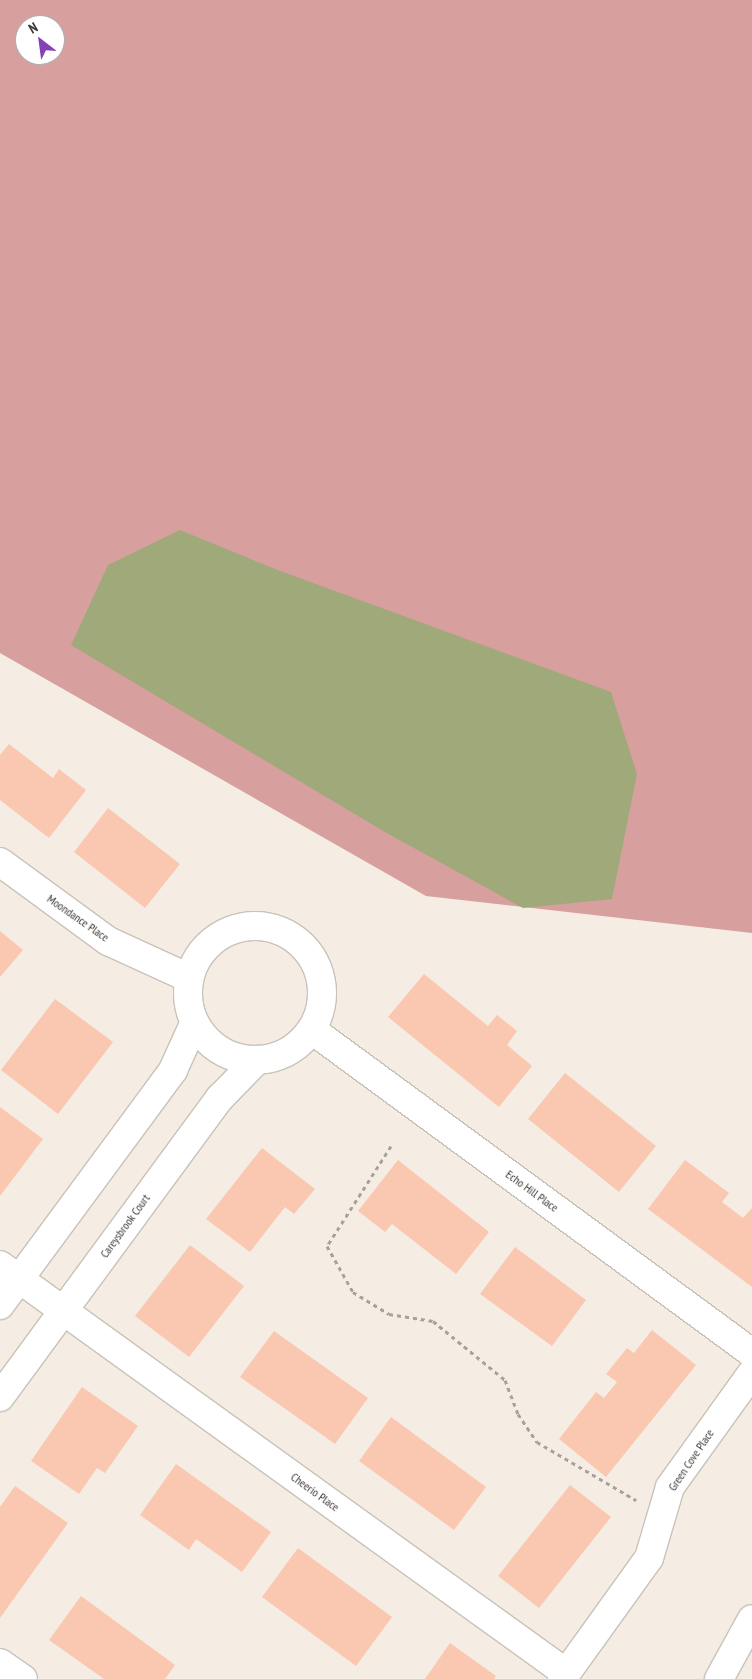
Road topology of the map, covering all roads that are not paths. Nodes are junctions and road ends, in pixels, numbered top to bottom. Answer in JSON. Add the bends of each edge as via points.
{"nodes":[{"id":1,"x":0,"y":862,"type":"edge"},
{"id":2,"x":190,"y":978,"type":"junction"},
{"id":3,"x":194,"y":1024,"type":"junction"},
{"id":4,"x":312,"y":1030,"type":"junction"},
{"id":5,"x":257,"y":1060,"type":"junction"},
{"id":6,"x":9,"y":1272,"type":"edge"},
{"id":7,"x":0,"y":1305,"type":"edge"},
{"id":8,"x":63,"y":1310,"type":"junction"},
{"id":9,"x":752,"y":1353,"type":"edge"},
{"id":10,"x":752,"y":1373,"type":"edge"},
{"id":11,"x":0,"y":1396,"type":"edge"},
{"id":12,"x":752,"y":1619,"type":"edge"},
{"id":13,"x":0,"y":1663,"type":"edge"},
{"id":14,"x":564,"y":1676,"type":"edge"},
{"id":15,"x":23,"y":1679,"type":"edge"},
{"id":16,"x":719,"y":1679,"type":"edge"}],
"edges":[{"from":1,"to":2,"type":"street","name":"Moondance Place","via":[[108,941]]},
{"from":2,"to":3,"type":"street","via":[[188,1001]]},
{"from":2,"to":4,"type":"street","via":[[198,958],[213,940],[244,926],[268,926],[288,934],[307,948],[320,971],[323,994]]},
{"from":3,"to":5,"type":"street","via":[[217,1049],[238,1058]]},
{"from":3,"to":6,"type":"street","via":[[173,1070]]},
{"from":4,"to":5,"type":"street","via":[[300,1044],[280,1056]]},
{"from":4,"to":9,"type":"street","name":"Echo Hill Place"},
{"from":5,"to":8,"type":"street","name":"Careysbrook Court","via":[[220,1098]]},
{"from":6,"to":7,"type":"street"},
{"from":6,"to":8,"type":"street","name":"Cheerio Place"},
{"from":8,"to":11,"type":"street","name":"Careysbrook Court"},
{"from":8,"to":14,"type":"street","name":"Cheerio Place"},
{"from":10,"to":14,"type":"street","name":"Green Cove Place","via":[[670,1487],[649,1558]]},
{"from":12,"to":16,"type":"street"},
{"from":13,"to":15,"type":"street"}]}
